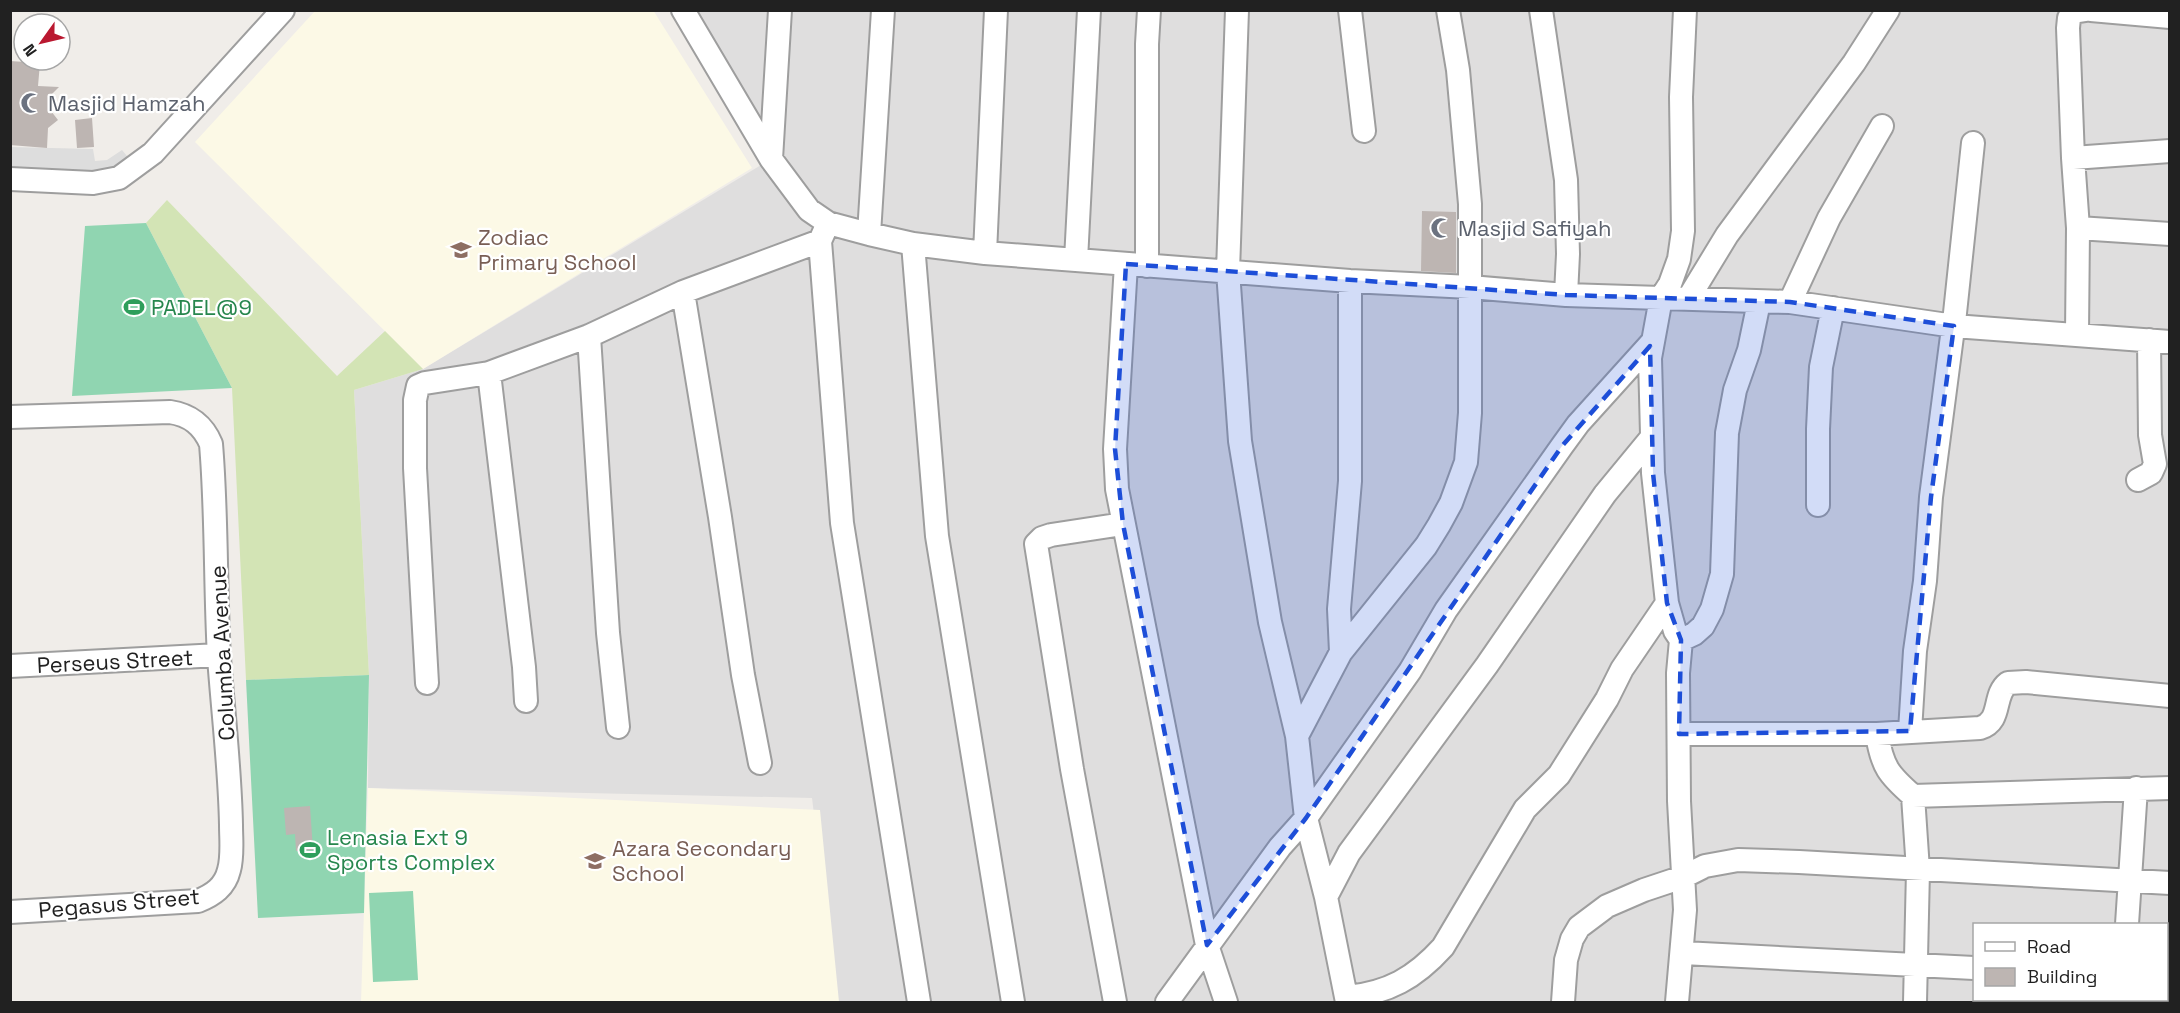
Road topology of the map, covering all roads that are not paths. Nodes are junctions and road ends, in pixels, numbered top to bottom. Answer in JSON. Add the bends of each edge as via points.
{"nodes":[{"id":1,"x":283,"y":10,"type":"edge"},
{"id":2,"x":683,"y":10,"type":"edge"},
{"id":3,"x":780,"y":10,"type":"edge"},
{"id":4,"x":883,"y":10,"type":"edge"},
{"id":5,"x":996,"y":10,"type":"edge"},
{"id":6,"x":1089,"y":10,"type":"edge"},
{"id":7,"x":1149,"y":10,"type":"edge"},
{"id":8,"x":1237,"y":10,"type":"edge"},
{"id":9,"x":1350,"y":10,"type":"edge"},
{"id":10,"x":1448,"y":10,"type":"edge"},
{"id":11,"x":1541,"y":10,"type":"edge"},
{"id":12,"x":1685,"y":10,"type":"edge"},
{"id":13,"x":1888,"y":10,"type":"edge"},
{"id":14,"x":2086,"y":10,"type":"edge"},
{"id":15,"x":2091,"y":10,"type":"edge"},
{"id":16,"x":2169,"y":17,"type":"edge"},
{"id":17,"x":1882,"y":126,"type":"dead end"},
{"id":18,"x":1364,"y":131,"type":"dead end"},
{"id":19,"x":1973,"y":143,"type":"dead end"},
{"id":20,"x":2169,"y":151,"type":"edge"},
{"id":21,"x":2073,"y":158,"type":"junction"},
{"id":22,"x":771,"y":159,"type":"junction"},
{"id":23,"x":10,"y":179,"type":"edge"},
{"id":24,"x":2078,"y":228,"type":"junction"},
{"id":25,"x":824,"y":232,"type":"junction"},
{"id":26,"x":869,"y":234,"type":"junction"},
{"id":27,"x":2169,"y":234,"type":"edge"},
{"id":28,"x":913,"y":244,"type":"junction"},
{"id":29,"x":986,"y":253,"type":"junction"},
{"id":30,"x":1077,"y":260,"type":"junction"},
{"id":31,"x":1137,"y":265,"type":"junction"},
{"id":32,"x":1228,"y":271,"type":"junction"},
{"id":33,"x":1350,"y":281,"type":"junction"},
{"id":34,"x":1470,"y":286,"type":"junction"},
{"id":35,"x":684,"y":292,"type":"junction"},
{"id":36,"x":1566,"y":295,"type":"junction"},
{"id":37,"x":1661,"y":298,"type":"junction"},
{"id":38,"x":1688,"y":299,"type":"junction"},
{"id":39,"x":1759,"y":302,"type":"junction"},
{"id":40,"x":1790,"y":302,"type":"junction"},
{"id":41,"x":1833,"y":308,"type":"junction"},
{"id":42,"x":1954,"y":326,"type":"junction"},
{"id":43,"x":2077,"y":335,"type":"junction"},
{"id":44,"x":589,"y":336,"type":"junction"},
{"id":45,"x":1653,"y":341,"type":"junction"},
{"id":46,"x":2159,"y":341,"type":"edge"},
{"id":47,"x":489,"y":374,"type":"junction"},
{"id":48,"x":2160,"y":407,"type":"edge"},
{"id":49,"x":10,"y":417,"type":"edge"},
{"id":50,"x":1652,"y":437,"type":"junction"},
{"id":51,"x":2138,"y":480,"type":"dead end"},
{"id":52,"x":1818,"y":505,"type":"dead end"},
{"id":53,"x":1123,"y":524,"type":"junction"},
{"id":54,"x":1667,"y":603,"type":"junction"},
{"id":55,"x":1681,"y":640,"type":"junction"},
{"id":56,"x":1341,"y":652,"type":"junction"},
{"id":57,"x":219,"y":655,"type":"junction"},
{"id":58,"x":10,"y":666,"type":"edge"},
{"id":59,"x":427,"y":683,"type":"dead end"},
{"id":60,"x":2169,"y":696,"type":"edge"},
{"id":61,"x":526,"y":701,"type":"dead end"},
{"id":62,"x":618,"y":727,"type":"dead end"},
{"id":63,"x":1910,"y":731,"type":"junction"},
{"id":64,"x":1679,"y":734,"type":"junction"},
{"id":65,"x":1877,"y":734,"type":"junction"},
{"id":66,"x":1297,"y":736,"type":"junction"},
{"id":67,"x":760,"y":763,"type":"dead end"},
{"id":68,"x":2136,"y":788,"type":"junction"},
{"id":69,"x":2169,"y":788,"type":"edge"},
{"id":70,"x":1913,"y":796,"type":"junction"},
{"id":71,"x":1306,"y":818,"type":"junction"},
{"id":72,"x":1918,"y":870,"type":"junction"},
{"id":73,"x":1683,"y":878,"type":"junction"},
{"id":74,"x":2128,"y":882,"type":"junction"},
{"id":75,"x":2169,"y":883,"type":"edge"},
{"id":76,"x":223,"y":884,"type":"joint"},
{"id":77,"x":1326,"y":897,"type":"junction"},
{"id":78,"x":10,"y":912,"type":"edge"},
{"id":79,"x":2127,"y":923,"type":"edge"},
{"id":80,"x":1207,"y":945,"type":"junction"},
{"id":81,"x":1683,"y":953,"type":"junction"},
{"id":82,"x":1915,"y":965,"type":"junction"},
{"id":83,"x":1973,"y":968,"type":"edge"},
{"id":84,"x":1347,"y":1000,"type":"edge"},
{"id":85,"x":919,"y":1002,"type":"edge"},
{"id":86,"x":1013,"y":1002,"type":"edge"},
{"id":87,"x":1114,"y":1002,"type":"edge"},
{"id":88,"x":1167,"y":1002,"type":"edge"},
{"id":89,"x":1226,"y":1002,"type":"edge"},
{"id":90,"x":1563,"y":1002,"type":"edge"},
{"id":91,"x":1677,"y":1002,"type":"edge"},
{"id":92,"x":1914,"y":1002,"type":"edge"}],
"edges":[{"from":1,"to":23,"type":"street","via":[[153,153],[119,178],[93,183]]},
{"from":2,"to":22,"type":"street"},
{"from":3,"to":22,"type":"street"},
{"from":4,"to":26,"type":"street"},
{"from":5,"to":29,"type":"street"},
{"from":6,"to":30,"type":"street"},
{"from":7,"to":31,"type":"street"},
{"from":8,"to":32,"type":"street"},
{"from":9,"to":18,"type":"street"},
{"from":10,"to":34,"type":"street","via":[[1458,70],[1470,204]]},
{"from":11,"to":36,"type":"street","via":[[1566,180]]},
{"from":12,"to":37,"type":"street","via":[[1681,97],[1683,231],[1679,259]]},
{"from":13,"to":38,"type":"street","via":[[1854,63],[1726,235]]},
{"from":14,"to":21,"type":"street","via":[[2073,12],[2069,18]]},
{"from":15,"to":16,"type":"street"},
{"from":17,"to":40,"type":"street","via":[[1829,218]]},
{"from":19,"to":42,"type":"street"},
{"from":20,"to":21,"type":"street"},
{"from":21,"to":24,"type":"street"},
{"from":22,"to":25,"type":"street"},
{"from":24,"to":27,"type":"street"},
{"from":24,"to":43,"type":"street"},
{"from":25,"to":26,"type":"street"},
{"from":25,"to":35,"type":"street"},
{"from":25,"to":85,"type":"street","via":[[842,523]]},
{"from":26,"to":28,"type":"street"},
{"from":28,"to":29,"type":"street"},
{"from":28,"to":86,"type":"street","via":[[936,536]]},
{"from":29,"to":30,"type":"street"},
{"from":30,"to":31,"type":"street"},
{"from":31,"to":32,"type":"street"},
{"from":31,"to":53,"type":"street","via":[[1115,449]]},
{"from":32,"to":33,"type":"street"},
{"from":32,"to":66,"type":"street","via":[[1247,490],[1270,622]]},
{"from":33,"to":34,"type":"street"},
{"from":33,"to":56,"type":"street","via":[[1350,481],[1339,609]]},
{"from":34,"to":36,"type":"street"},
{"from":34,"to":56,"type":"street","via":[[1466,462],[1452,503],[1426,546]]},
{"from":35,"to":44,"type":"street"},
{"from":35,"to":67,"type":"street"},
{"from":36,"to":37,"type":"street"},
{"from":37,"to":38,"type":"street"},
{"from":37,"to":45,"type":"street"},
{"from":38,"to":39,"type":"street"},
{"from":39,"to":40,"type":"street"},
{"from":39,"to":55,"type":"street","via":[[1749,350],[1734,390],[1727,433],[1722,574],[1703,626]]},
{"from":40,"to":41,"type":"street"},
{"from":41,"to":42,"type":"street"},
{"from":41,"to":52,"type":"street","via":[[1821,367]]},
{"from":42,"to":43,"type":"street"},
{"from":42,"to":63,"type":"street","via":[[1931,496]]},
{"from":43,"to":46,"type":"street"},
{"from":44,"to":47,"type":"street"},
{"from":44,"to":62,"type":"street","via":[[608,633]]},
{"from":45,"to":50,"type":"street"},
{"from":45,"to":71,"type":"street","via":[[1556,454]]},
{"from":46,"to":48,"type":"street"},
{"from":47,"to":59,"type":"street","via":[[425,383],[417,389],[415,468]]},
{"from":47,"to":61,"type":"street"},
{"from":48,"to":51,"type":"street","via":[[2150,435],[2155,464],[2151,473]]},
{"from":49,"to":57,"type":"street","name":"Columba Avenue","via":[[170,412],[183,414],[199,425],[212,453]]},
{"from":50,"to":54,"type":"street"},
{"from":50,"to":77,"type":"street","via":[[1605,494],[1487,665],[1366,826]]},
{"from":53,"to":80,"type":"street"},
{"from":53,"to":87,"type":"street","via":[[1042,538],[1036,544]]},
{"from":54,"to":55,"type":"street"},
{"from":54,"to":84,"type":"street","via":[[1622,669],[1559,775],[1526,809],[1443,947],[1426,965],[1392,987]]},
{"from":55,"to":64,"type":"street"},
{"from":56,"to":66,"type":"street"},
{"from":57,"to":58,"type":"street","name":"Perseus Street"},
{"from":57,"to":76,"type":"street","name":"Columba Avenue","via":[[231,800],[230,868]]},
{"from":60,"to":63,"type":"street","via":[[2008,683],[2002,689],[1995,719],[1984,727]]},
{"from":63,"to":65,"type":"street"},
{"from":64,"to":65,"type":"street"},
{"from":64,"to":73,"type":"street"},
{"from":65,"to":70,"type":"street","via":[[1887,771]]},
{"from":66,"to":71,"type":"street"},
{"from":68,"to":69,"type":"street"},
{"from":68,"to":70,"type":"street"},
{"from":68,"to":74,"type":"street"},
{"from":70,"to":72,"type":"street"},
{"from":71,"to":77,"type":"street"},
{"from":71,"to":80,"type":"street"},
{"from":72,"to":73,"type":"street","via":[[1738,860],[1705,866]]},
{"from":72,"to":74,"type":"street"},
{"from":72,"to":82,"type":"street"},
{"from":73,"to":81,"type":"street"},
{"from":73,"to":90,"type":"street","via":[[1607,906],[1579,927],[1566,960]]},
{"from":74,"to":75,"type":"street"},
{"from":74,"to":79,"type":"street"},
{"from":76,"to":78,"type":"street","name":"Pegasus Street","via":[[198,901]]},
{"from":77,"to":84,"type":"street"},
{"from":80,"to":88,"type":"street"},
{"from":80,"to":89,"type":"street"},
{"from":81,"to":82,"type":"street"},
{"from":81,"to":91,"type":"street"},
{"from":82,"to":83,"type":"street"},
{"from":82,"to":92,"type":"street"}]}
